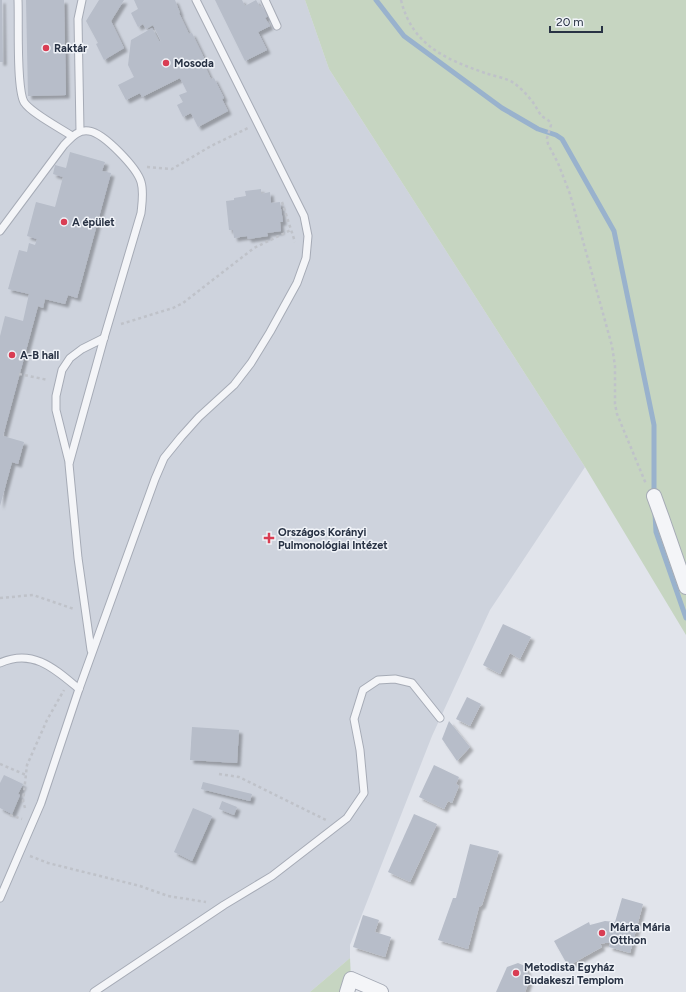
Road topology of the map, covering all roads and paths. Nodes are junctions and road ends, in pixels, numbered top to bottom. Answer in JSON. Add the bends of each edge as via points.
{"nodes":[{"id":1,"x":18,"y":0,"type":"edge"},
{"id":2,"x":82,"y":0,"type":"edge"},
{"id":3,"x":196,"y":0,"type":"edge"},
{"id":4,"x":266,"y":0,"type":"edge"},
{"id":5,"x":402,"y":0,"type":"edge"},
{"id":6,"x":277,"y":26,"type":"dead end"},
{"id":7,"x":258,"y":124,"type":"junction"},
{"id":8,"x":80,"y":132,"type":"junction"},
{"id":9,"x":72,"y":136,"type":"junction"},
{"id":10,"x":132,"y":167,"type":"junction"},
{"id":11,"x":282,"y":202,"type":"dead end"},
{"id":12,"x":291,"y":230,"type":"junction"},
{"id":13,"x":0,"y":231,"type":"edge"},
{"id":14,"x":295,"y":244,"type":"dead end"},
{"id":15,"x":107,"y":328,"type":"junction"},
{"id":16,"x":104,"y":338,"type":"junction"},
{"id":17,"x":19,"y":374,"type":"dead end"},
{"id":18,"x":35,"y":377,"type":"dead end"},
{"id":19,"x":69,"y":464,"type":"junction"},
{"id":20,"x":654,"y":496,"type":"joint"},
{"id":21,"x":686,"y":587,"type":"edge"},
{"id":22,"x":0,"y":598,"type":"edge"},
{"id":23,"x":86,"y":613,"type":"junction"},
{"id":24,"x":92,"y":653,"type":"junction"},
{"id":25,"x":0,"y":663,"type":"edge"},
{"id":26,"x":69,"y":681,"type":"junction"},
{"id":27,"x":79,"y":689,"type":"junction"},
{"id":28,"x":440,"y":718,"type":"dead end"},
{"id":29,"x":0,"y":764,"type":"edge"},
{"id":30,"x":220,"y":774,"type":"dead end"},
{"id":31,"x":26,"y":775,"type":"junction"},
{"id":32,"x":23,"y":801,"type":"dead end"},
{"id":33,"x":10,"y":815,"type":"dead end"},
{"id":34,"x":29,"y":820,"type":"dead end"},
{"id":35,"x":337,"y":826,"type":"junction"},
{"id":36,"x":20,"y":852,"type":"junction"},
{"id":37,"x":0,"y":898,"type":"edge"},
{"id":38,"x":224,"y":905,"type":"junction"},
{"id":39,"x":349,"y":986,"type":"edge"},
{"id":40,"x":94,"y":992,"type":"edge"},
{"id":41,"x":381,"y":992,"type":"edge"}],
"edges":[{"from":1,"to":9,"type":"lane","via":[[20,87],[24,102]]},
{"from":2,"to":8,"type":"lane","via":[[78,19]]},
{"from":3,"to":7,"type":"lane"},
{"from":4,"to":6,"type":"lane"},
{"from":5,"to":20,"type":"path","via":[[408,21],[426,44],[457,62],[513,82],[549,121],[551,125],[548,144],[570,194],[612,346],[617,414],[645,482]]},
{"from":7,"to":10,"type":"path","via":[[211,146],[172,169]]},
{"from":7,"to":24,"type":"lane","via":[[304,216],[308,236],[306,258],[297,283],[251,363],[234,385],[199,418],[164,458]]},
{"from":8,"to":9,"type":"lane"},
{"from":8,"to":10,"type":"lane","via":[[90,131],[100,135]]},
{"from":9,"to":13,"type":"lane"},
{"from":10,"to":15,"type":"lane","via":[[141,182],[141,213]]},
{"from":11,"to":12,"type":"path"},
{"from":12,"to":14,"type":"path"},
{"from":12,"to":15,"type":"path","via":[[254,248],[183,303]]},
{"from":15,"to":16,"type":"lane"},
{"from":16,"to":19,"type":"lane"},
{"from":16,"to":19,"type":"lane","via":[[70,358],[62,370],[56,396],[56,410]]},
{"from":17,"to":18,"type":"path"},
{"from":19,"to":23,"type":"lane"},
{"from":20,"to":21,"type":"street"},
{"from":22,"to":23,"type":"path","via":[[33,595]]},
{"from":23,"to":24,"type":"lane"},
{"from":24,"to":27,"type":"lane"},
{"from":25,"to":26,"type":"lane","via":[[23,657],[40,661]]},
{"from":26,"to":27,"type":"lane"},
{"from":26,"to":31,"type":"path","via":[[47,720],[27,765]]},
{"from":27,"to":36,"type":"lane","via":[[41,803]]},
{"from":28,"to":35,"type":"lane","via":[[412,683],[395,679],[378,680],[363,690],[354,719],[364,793],[347,818]]},
{"from":29,"to":31,"type":"path"},
{"from":30,"to":35,"type":"path","via":[[239,777]]},
{"from":31,"to":32,"type":"path"},
{"from":33,"to":34,"type":"path"},
{"from":35,"to":38,"type":"lane","via":[[272,876]]},
{"from":36,"to":37,"type":"lane"},
{"from":36,"to":38,"type":"path","via":[[48,863],[140,886],[168,896]]},
{"from":38,"to":40,"type":"lane"},
{"from":39,"to":41,"type":"street"}]}
